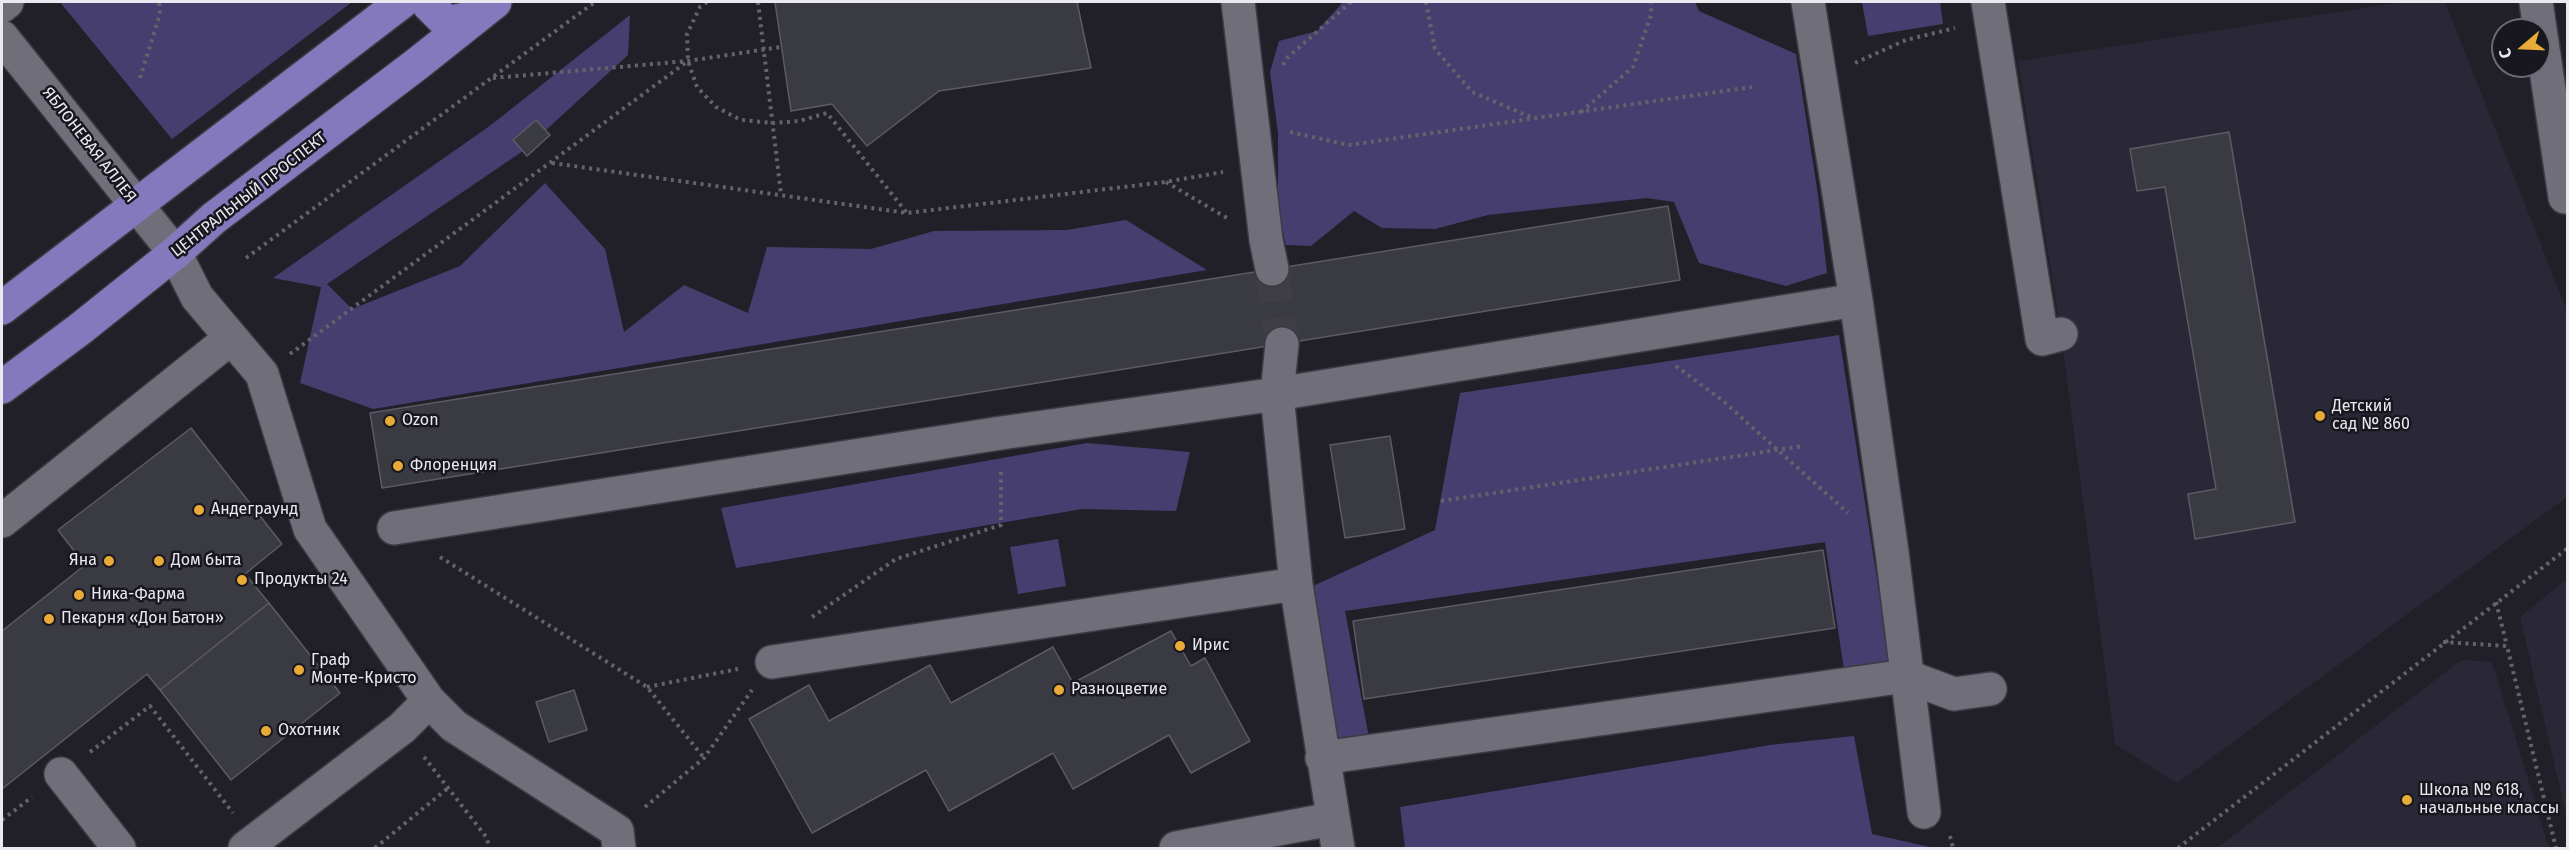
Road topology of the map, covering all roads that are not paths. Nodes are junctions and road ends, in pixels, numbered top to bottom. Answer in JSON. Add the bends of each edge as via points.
{"nodes":[{"id":1,"x":7,"y":2,"type":"edge"},
{"id":2,"x":402,"y":2,"type":"edge"},
{"id":3,"x":431,"y":2,"type":"edge"},
{"id":4,"x":1238,"y":2,"type":"edge"},
{"id":5,"x":1808,"y":2,"type":"edge"},
{"id":6,"x":2535,"y":2,"type":"edge"},
{"id":7,"x":2,"y":6,"type":"edge"},
{"id":8,"x":485,"y":9,"type":"edge"},
{"id":9,"x":1989,"y":11,"type":"edge"},
{"id":10,"x":2,"y":37,"type":"edge"},
{"id":11,"x":2568,"y":196,"type":"edge"},
{"id":12,"x":135,"y":203,"type":"junction"},
{"id":13,"x":175,"y":253,"type":"junction"},
{"id":14,"x":1269,"y":255,"type":"tunnel mouth"},
{"id":15,"x":1856,"y":300,"type":"junction"},
{"id":16,"x":2,"y":308,"type":"edge"},
{"id":17,"x":2061,"y":334,"type":"dead end"},
{"id":18,"x":231,"y":338,"type":"junction"},
{"id":19,"x":1282,"y":344,"type":"tunnel mouth"},
{"id":20,"x":2,"y":387,"type":"edge"},
{"id":21,"x":1277,"y":394,"type":"junction"},
{"id":22,"x":2,"y":521,"type":"edge"},
{"id":23,"x":394,"y":528,"type":"road end"},
{"id":24,"x":1296,"y":584,"type":"junction"},
{"id":25,"x":772,"y":662,"type":"road end"},
{"id":26,"x":1906,"y":676,"type":"junction"},
{"id":27,"x":1990,"y":689,"type":"dead end"},
{"id":28,"x":429,"y":701,"type":"junction"},
{"id":29,"x":1322,"y":758,"type":"junction"},
{"id":30,"x":62,"y":774,"type":"road end"},
{"id":31,"x":1924,"y":812,"type":"dead end"},
{"id":32,"x":1335,"y":834,"type":"edge"},
{"id":33,"x":618,"y":840,"type":"edge"},
{"id":34,"x":250,"y":845,"type":"edge"},
{"id":35,"x":119,"y":849,"type":"edge"},
{"id":36,"x":1176,"y":849,"type":"edge"}],
"edges":[{"from":1,"to":7,"type":"street"},
{"from":2,"to":12,"type":"main road","via":[[233,133]]},
{"from":3,"to":8,"type":"main road","via":[[429,5],[447,23]]},
{"from":4,"to":14,"type":"street"},
{"from":5,"to":15,"type":"street"},
{"from":6,"to":11,"type":"street","via":[[2565,197]]},
{"from":8,"to":13,"type":"main road","name":"ЦЕНТРАЛЬНЫЙ ПРОСПЕКТ","via":[[214,218]]},
{"from":9,"to":17,"type":"street","via":[[2042,339]]},
{"from":10,"to":12,"type":"street","name":"ЯБЛОНЕВАЯ АЛЛЕЯ"},
{"from":12,"to":13,"type":"street","name":"ЯБЛОНЕВАЯ АЛЛЕЯ"},
{"from":12,"to":16,"type":"main road"},
{"from":13,"to":18,"type":"street","name":"ЯБЛОНЕВАЯ АЛЛЕЯ","via":[[197,297]]},
{"from":13,"to":20,"type":"main road","name":"ЦЕНТРАЛЬНЫЙ ПРОСПЕКТ"},
{"from":15,"to":21,"type":"street"},
{"from":15,"to":26,"type":"street"},
{"from":18,"to":22,"type":"street"},
{"from":18,"to":28,"type":"street","name":"ЯБЛОНЕВАЯ АЛЛЕЯ","via":[[262,374],[310,529]]},
{"from":19,"to":21,"type":"street"},
{"from":21,"to":23,"type":"street"},
{"from":21,"to":24,"type":"street"},
{"from":24,"to":25,"type":"street"},
{"from":24,"to":29,"type":"street"},
{"from":26,"to":27,"type":"street","via":[[1954,694]]},
{"from":26,"to":29,"type":"street"},
{"from":26,"to":31,"type":"street"},
{"from":28,"to":33,"type":"street","via":[[454,726]]},
{"from":28,"to":34,"type":"street","via":[[402,728]]},
{"from":29,"to":32,"type":"street"},
{"from":30,"to":35,"type":"street"},
{"from":32,"to":36,"type":"street"}]}
